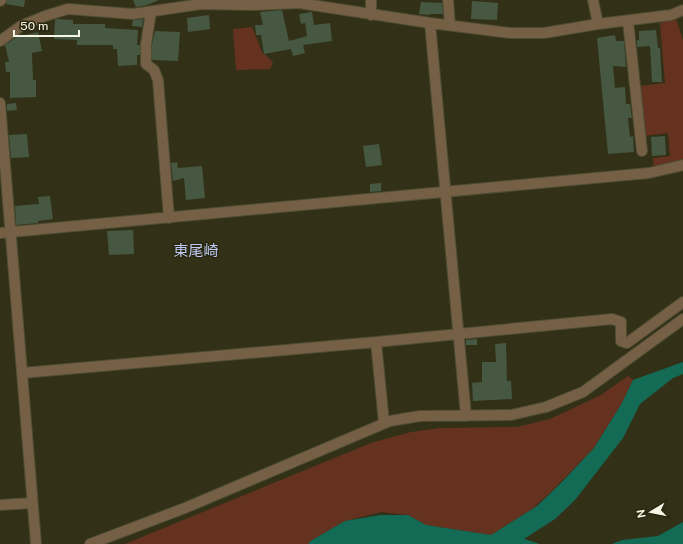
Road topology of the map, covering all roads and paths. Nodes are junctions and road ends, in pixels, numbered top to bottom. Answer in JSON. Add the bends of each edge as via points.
{"nodes":[{"id":1,"x":371,"y":0,"type":"edge"},
{"id":2,"x":449,"y":0,"type":"edge"},
{"id":3,"x":592,"y":0,"type":"edge"},
{"id":4,"x":202,"y":2,"type":"edge"},
{"id":5,"x":683,"y":10,"type":"edge"},
{"id":6,"x":151,"y":12,"type":"junction"},
{"id":7,"x":371,"y":15,"type":"junction"},
{"id":8,"x":628,"y":21,"type":"junction"},
{"id":9,"x":430,"y":23,"type":"junction"},
{"id":10,"x":598,"y":24,"type":"junction"},
{"id":11,"x":450,"y":25,"type":"junction"},
{"id":12,"x":0,"y":41,"type":"edge"},
{"id":13,"x":0,"y":103,"type":"edge"},
{"id":14,"x":642,"y":151,"type":"dead end"},
{"id":15,"x":683,"y":165,"type":"edge"},
{"id":16,"x":446,"y":191,"type":"junction"},
{"id":17,"x":169,"y":218,"type":"junction"},
{"id":18,"x":0,"y":233,"type":"edge"},
{"id":19,"x":11,"y":233,"type":"junction"},
{"id":20,"x":683,"y":302,"type":"edge"},
{"id":21,"x":683,"y":319,"type":"edge"},
{"id":22,"x":458,"y":333,"type":"junction"},
{"id":23,"x":376,"y":342,"type":"junction"},
{"id":24,"x":22,"y":373,"type":"junction"},
{"id":25,"x":466,"y":416,"type":"junction"},
{"id":26,"x":384,"y":424,"type":"junction"},
{"id":27,"x":32,"y":503,"type":"junction"},
{"id":28,"x":0,"y":505,"type":"edge"},
{"id":29,"x":36,"y":544,"type":"edge"},
{"id":30,"x":90,"y":544,"type":"edge"}],
"edges":[{"from":1,"to":7,"type":"street"},
{"from":2,"to":11,"type":"street"},
{"from":3,"to":10,"type":"street"},
{"from":4,"to":6,"type":"street"},
{"from":4,"to":7,"type":"street","via":[[252,5],[299,3]]},
{"from":5,"to":8,"type":"street"},
{"from":6,"to":12,"type":"street","via":[[133,14],[68,9],[21,26]]},
{"from":6,"to":17,"type":"street","via":[[146,64],[154,70],[158,80]]},
{"from":7,"to":9,"type":"street"},
{"from":8,"to":10,"type":"street"},
{"from":8,"to":14,"type":"street"},
{"from":9,"to":11,"type":"street"},
{"from":9,"to":16,"type":"street"},
{"from":10,"to":11,"type":"street","via":[[544,33]]},
{"from":13,"to":19,"type":"street"},
{"from":15,"to":16,"type":"street","via":[[649,173]]},
{"from":16,"to":17,"type":"street"},
{"from":16,"to":22,"type":"street"},
{"from":17,"to":19,"type":"street"},
{"from":18,"to":19,"type":"street"},
{"from":19,"to":24,"type":"street"},
{"from":20,"to":22,"type":"street","via":[[628,343],[621,341],[621,322],[612,319]]},
{"from":21,"to":25,"type":"street","via":[[583,392],[546,408],[511,415]]},
{"from":22,"to":23,"type":"street"},
{"from":22,"to":25,"type":"street"},
{"from":23,"to":24,"type":"street"},
{"from":23,"to":26,"type":"street"},
{"from":24,"to":27,"type":"street"},
{"from":25,"to":26,"type":"street","via":[[420,416]]},
{"from":26,"to":30,"type":"street","via":[[185,508]]},
{"from":27,"to":28,"type":"street"},
{"from":27,"to":29,"type":"street"}]}
